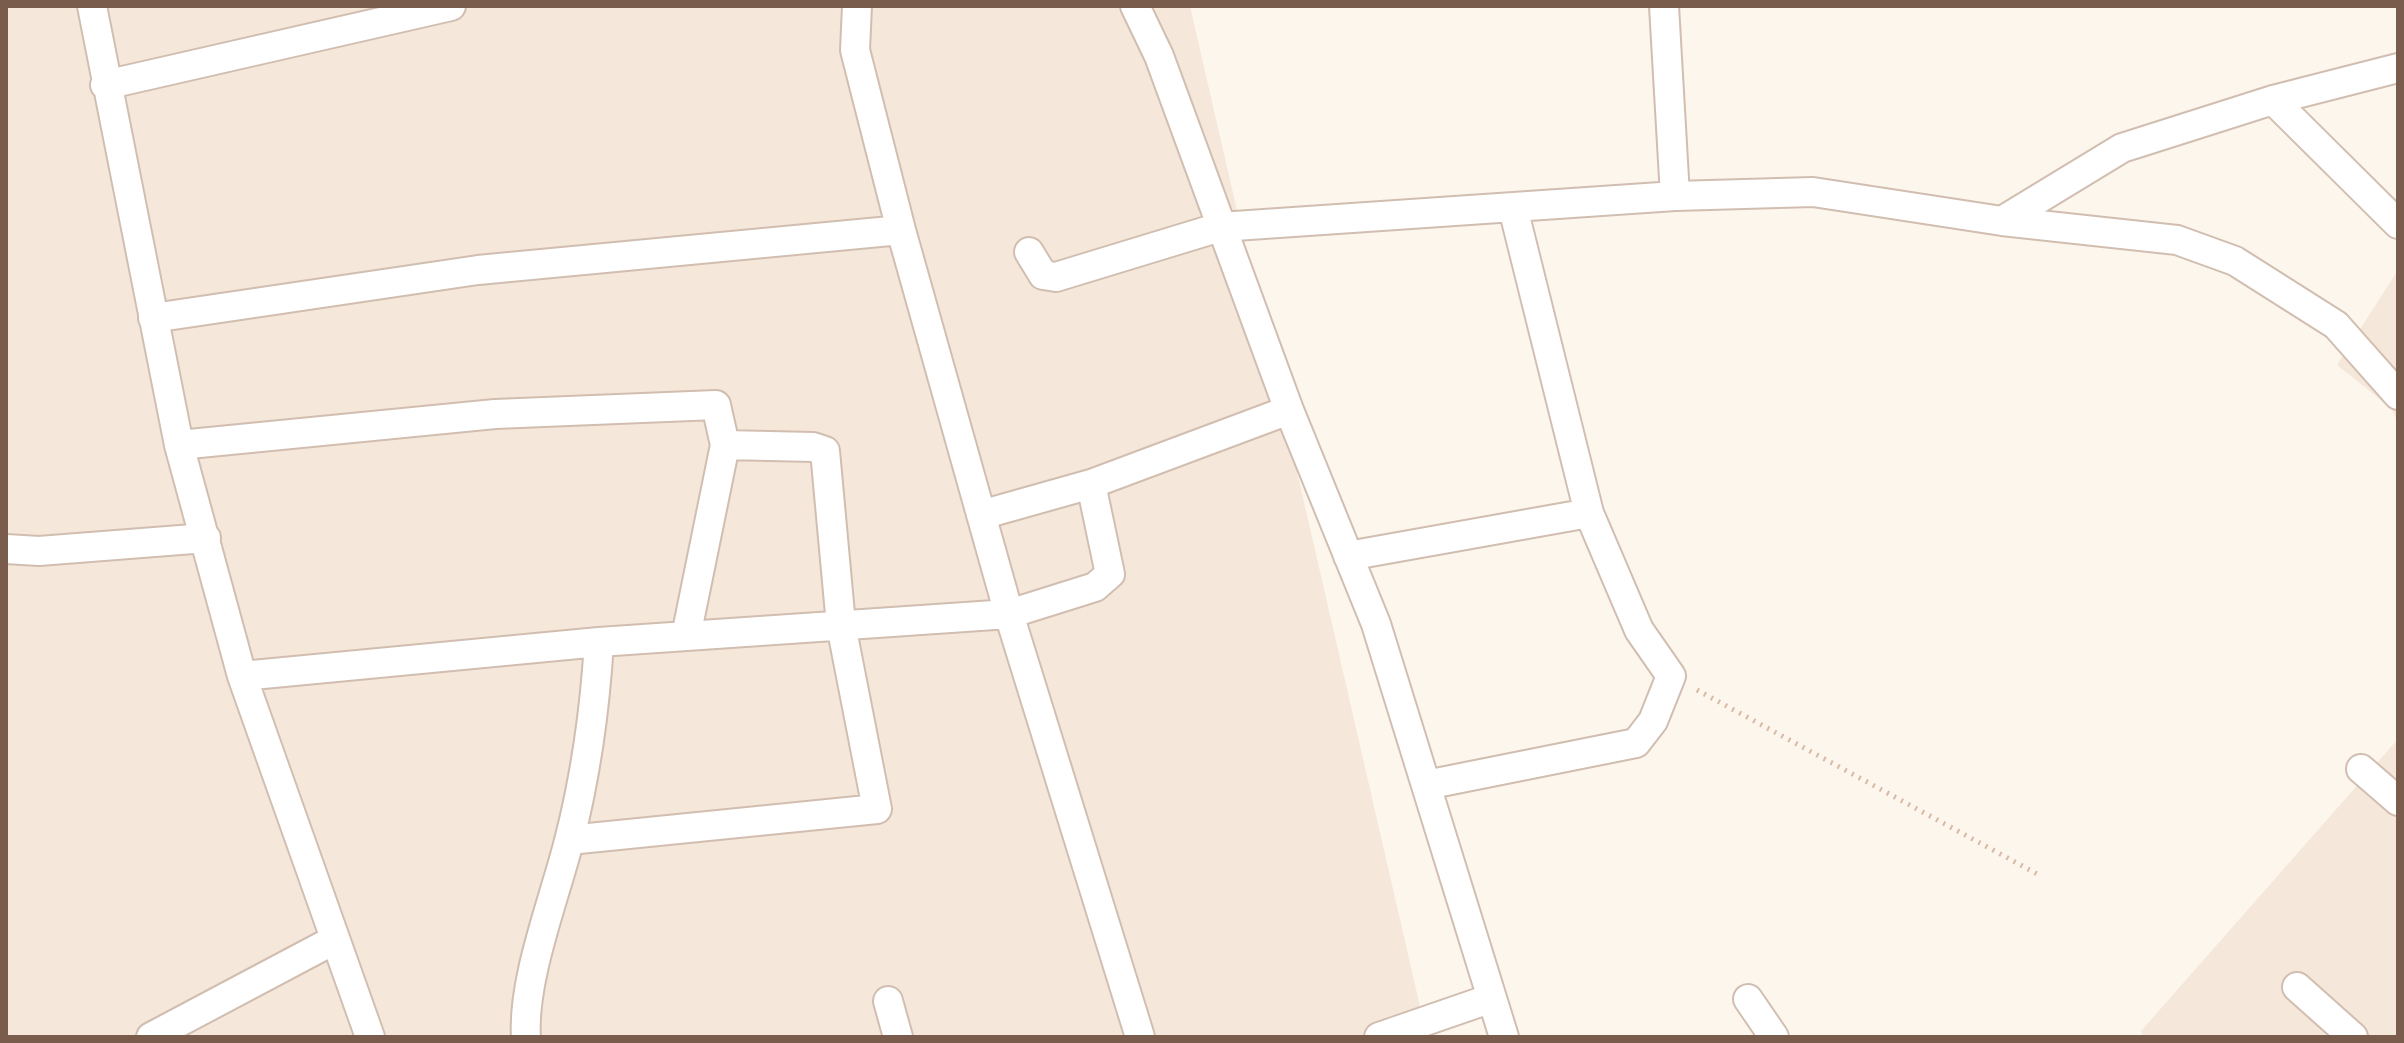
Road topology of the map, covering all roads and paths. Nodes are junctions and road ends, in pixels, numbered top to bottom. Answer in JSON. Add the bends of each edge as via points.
{"nodes":[{"id":1,"x":92,"y":6,"type":"edge"},
{"id":2,"x":451,"y":6,"type":"edge"},
{"id":3,"x":857,"y":6,"type":"edge"},
{"id":4,"x":1135,"y":6,"type":"edge"},
{"id":5,"x":1664,"y":6,"type":"edge"},
{"id":6,"x":2398,"y":68,"type":"edge"},
{"id":7,"x":105,"y":85,"type":"junction"},
{"id":8,"x":2273,"y":100,"type":"junction"},
{"id":9,"x":1675,"y":196,"type":"junction"},
{"id":10,"x":1513,"y":208,"type":"junction"},
{"id":11,"x":2002,"y":221,"type":"junction"},
{"id":12,"x":2398,"y":224,"type":"edge"},
{"id":13,"x":1220,"y":227,"type":"junction"},
{"id":14,"x":901,"y":230,"type":"junction"},
{"id":15,"x":1029,"y":252,"type":"dead end"},
{"id":16,"x":153,"y":318,"type":"junction"},
{"id":17,"x":2398,"y":395,"type":"edge"},
{"id":18,"x":1289,"y":410,"type":"junction"},
{"id":19,"x":179,"y":445,"type":"junction"},
{"id":20,"x":725,"y":445,"type":"junction"},
{"id":21,"x":1091,"y":484,"type":"junction"},
{"id":22,"x":1589,"y":513,"type":"junction"},
{"id":23,"x":981,"y":515,"type":"junction"},
{"id":24,"x":206,"y":538,"type":"junction"},
{"id":25,"x":6,"y":549,"type":"edge"},
{"id":26,"x":1348,"y":556,"type":"junction"},
{"id":27,"x":1009,"y":614,"type":"junction"},
{"id":28,"x":841,"y":625,"type":"junction"},
{"id":29,"x":686,"y":636,"type":"junction"},
{"id":30,"x":599,"y":642,"type":"junction"},
{"id":31,"x":242,"y":676,"type":"junction"},
{"id":32,"x":1671,"y":676,"type":"junction"},
{"id":33,"x":2361,"y":769,"type":"dead end"},
{"id":34,"x":1426,"y":785,"type":"junction"},
{"id":35,"x":2398,"y":801,"type":"edge"},
{"id":36,"x":569,"y":840,"type":"junction"},
{"id":37,"x":2041,"y":876,"type":"dead end"},
{"id":38,"x":334,"y":940,"type":"junction"},
{"id":39,"x":2297,"y":987,"type":"dead end"},
{"id":40,"x":1492,"y":998,"type":"junction"},
{"id":41,"x":1748,"y":999,"type":"dead end"},
{"id":42,"x":888,"y":1001,"type":"dead end"},
{"id":43,"x":151,"y":1037,"type":"edge"},
{"id":44,"x":370,"y":1037,"type":"edge"},
{"id":45,"x":526,"y":1037,"type":"edge"},
{"id":46,"x":898,"y":1037,"type":"edge"},
{"id":47,"x":1140,"y":1037,"type":"edge"},
{"id":48,"x":1379,"y":1037,"type":"edge"},
{"id":49,"x":1504,"y":1037,"type":"edge"},
{"id":50,"x":1774,"y":1037,"type":"edge"},
{"id":51,"x":2353,"y":1037,"type":"edge"}],
"edges":[{"from":1,"to":7,"type":"street"},
{"from":2,"to":7,"type":"street"},
{"from":3,"to":14,"type":"street","via":[[855,50]]},
{"from":4,"to":13,"type":"street","via":[[1159,56]]},
{"from":5,"to":9,"type":"street"},
{"from":6,"to":8,"type":"street"},
{"from":7,"to":16,"type":"street"},
{"from":8,"to":11,"type":"street","via":[[2122,148]]},
{"from":8,"to":12,"type":"street"},
{"from":9,"to":10,"type":"street"},
{"from":9,"to":11,"type":"street","via":[[1813,192]]},
{"from":10,"to":13,"type":"street"},
{"from":10,"to":22,"type":"street"},
{"from":11,"to":17,"type":"street","via":[[2177,240],[2235,261],[2336,325]]},
{"from":13,"to":15,"type":"street","via":[[1056,277],[1043,275]]},
{"from":13,"to":18,"type":"street"},
{"from":14,"to":16,"type":"street","via":[[478,270]]},
{"from":14,"to":23,"type":"street"},
{"from":16,"to":19,"type":"street"},
{"from":18,"to":21,"type":"street"},
{"from":18,"to":26,"type":"street"},
{"from":19,"to":20,"type":"street","via":[[495,414],[716,405]]},
{"from":19,"to":24,"type":"street"},
{"from":20,"to":28,"type":"street","via":[[825,451]]},
{"from":20,"to":29,"type":"street"},
{"from":21,"to":23,"type":"street"},
{"from":21,"to":27,"type":"street","via":[[1110,574],[1095,587]]},
{"from":22,"to":26,"type":"street"},
{"from":22,"to":32,"type":"street","via":[[1639,630]]},
{"from":23,"to":27,"type":"street"},
{"from":24,"to":25,"type":"street"},
{"from":24,"to":31,"type":"street"},
{"from":26,"to":34,"type":"street","via":[[1376,624]]},
{"from":27,"to":28,"type":"street"},
{"from":27,"to":47,"type":"street"},
{"from":28,"to":29,"type":"street"},
{"from":28,"to":36,"type":"street","via":[[877,809]]},
{"from":29,"to":30,"type":"street"},
{"from":30,"to":31,"type":"street"},
{"from":30,"to":36,"type":"street","via":[[594,723]]},
{"from":31,"to":38,"type":"street"},
{"from":32,"to":34,"type":"street","via":[[1653,721],[1636,743]]},
{"from":32,"to":37,"type":"path"},
{"from":33,"to":35,"type":"street"},
{"from":34,"to":40,"type":"street"},
{"from":36,"to":45,"type":"street","via":[[543,926]]},
{"from":38,"to":43,"type":"street"},
{"from":38,"to":44,"type":"street"},
{"from":39,"to":51,"type":"street"},
{"from":40,"to":48,"type":"street"},
{"from":40,"to":49,"type":"street"},
{"from":41,"to":50,"type":"street"},
{"from":42,"to":46,"type":"street"}]}
